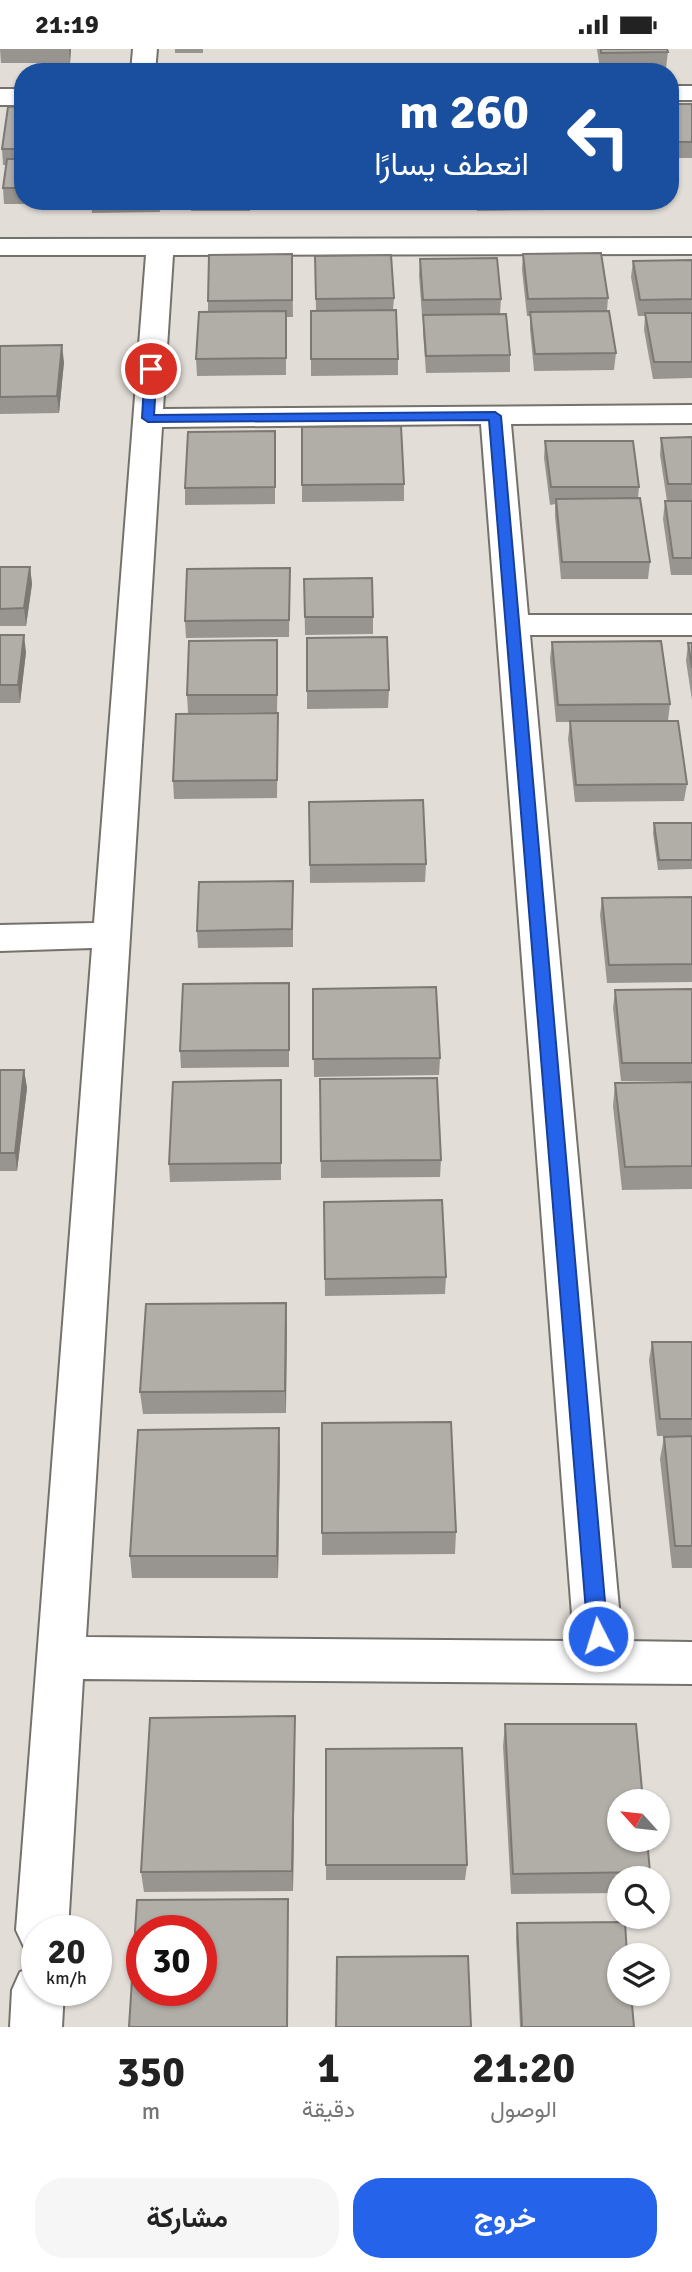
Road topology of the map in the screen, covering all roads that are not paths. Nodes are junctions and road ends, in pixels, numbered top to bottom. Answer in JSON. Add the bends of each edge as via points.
{"nodes":[{"id":1,"x":692,"y":246,"type":"edge"},
{"id":2,"x":0,"y":247,"type":"edge"},
{"id":3,"x":160,"y":247,"type":"junction"},
{"id":4,"x":692,"y":414,"type":"edge"},
{"id":5,"x":495,"y":416,"type":"junction"},
{"id":6,"x":148,"y":418,"type":"junction"},
{"id":7,"x":512,"y":625,"type":"junction"},
{"id":8,"x":692,"y":625,"type":"edge"},
{"id":9,"x":112,"y":935,"type":"junction"},
{"id":10,"x":0,"y":938,"type":"edge"},
{"id":11,"x":61,"y":1658,"type":"junction"},
{"id":12,"x":692,"y":1663,"type":"edge"},
{"id":13,"x":600,"y":1664,"type":"junction"},
{"id":14,"x":44,"y":1915,"type":"edge"},
{"id":15,"x":37,"y":2006,"type":"edge"},
{"id":16,"x":36,"y":2027,"type":"edge"}],
"edges":[{"from":1,"to":3,"type":"street"},
{"from":2,"to":3,"type":"street"},
{"from":3,"to":6,"type":"street"},
{"from":4,"to":5,"type":"street"},
{"from":5,"to":6,"type":"street"},
{"from":5,"to":7,"type":"street"},
{"from":6,"to":9,"type":"street"},
{"from":7,"to":8,"type":"street"},
{"from":7,"to":13,"type":"street"},
{"from":9,"to":10,"type":"street"},
{"from":9,"to":11,"type":"street"},
{"from":11,"to":13,"type":"street"},
{"from":11,"to":14,"type":"street"},
{"from":12,"to":13,"type":"street"},
{"from":15,"to":16,"type":"street"}]}
